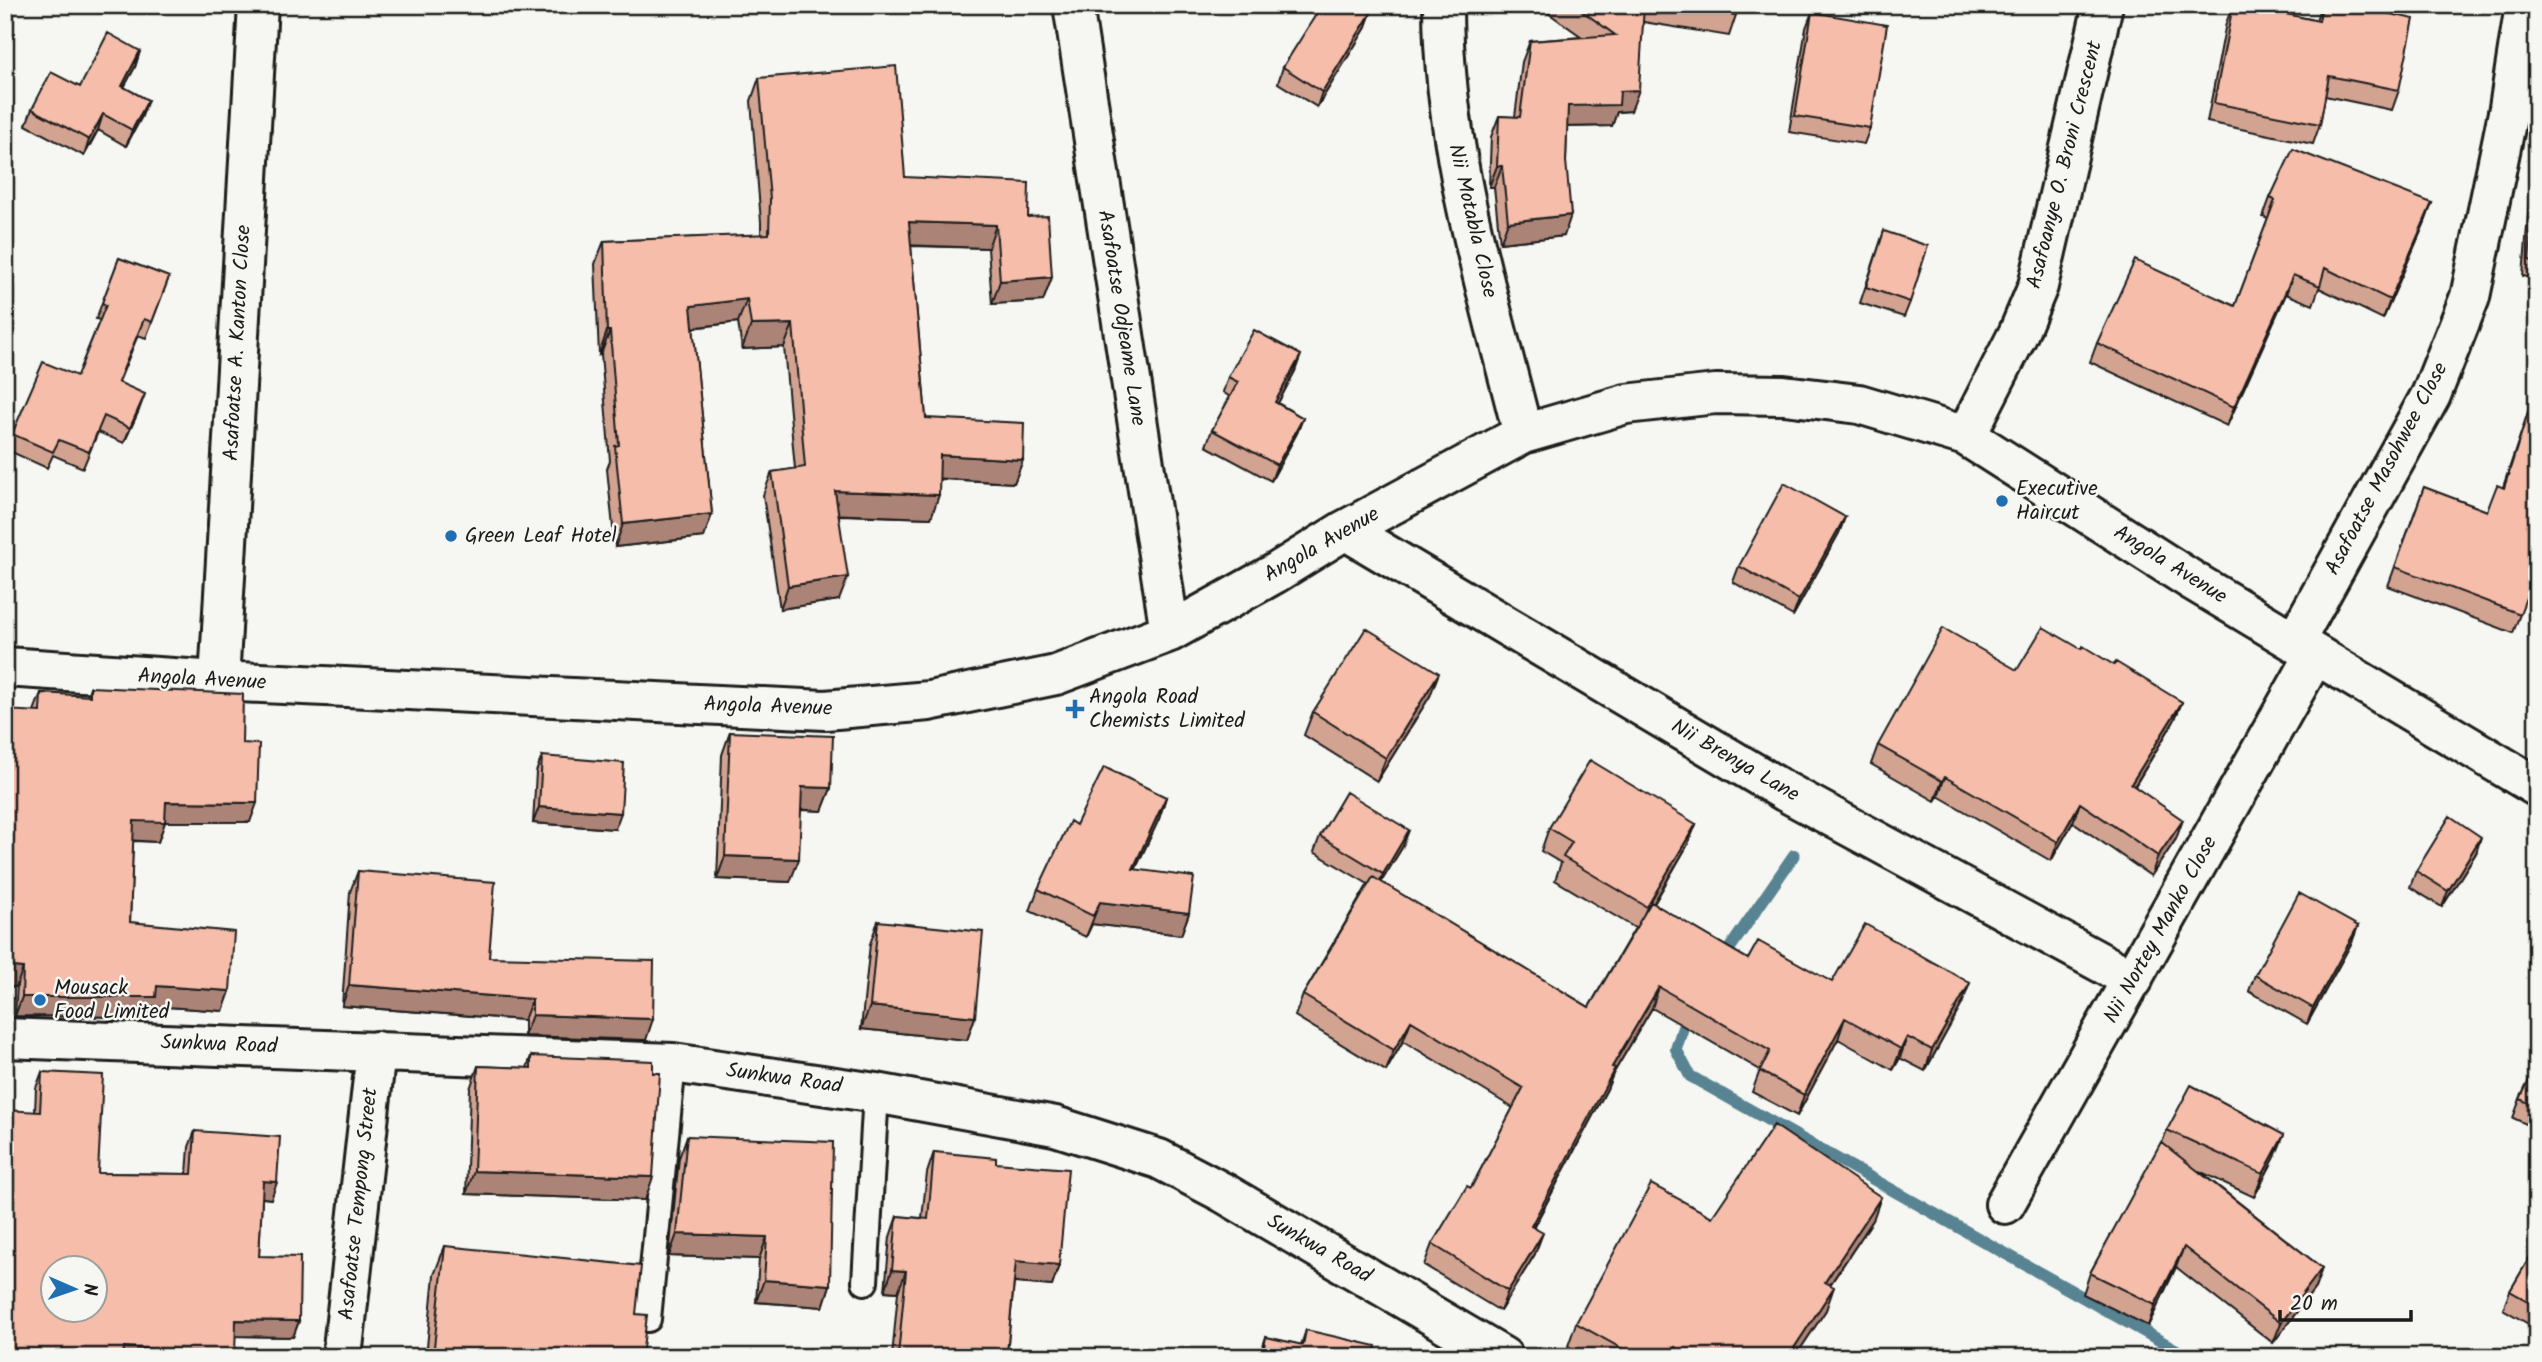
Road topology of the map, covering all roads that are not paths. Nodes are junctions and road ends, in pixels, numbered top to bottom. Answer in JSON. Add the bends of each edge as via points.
{"nodes":[{"id":1,"x":258,"y":5,"type":"edge"},
{"id":2,"x":1073,"y":5,"type":"edge"},
{"id":3,"x":1443,"y":5,"type":"edge"},
{"id":4,"x":2104,"y":5,"type":"edge"},
{"id":5,"x":2525,"y":5,"type":"edge"},
{"id":6,"x":1524,"y":434,"type":"junction"},
{"id":7,"x":1966,"y":436,"type":"junction"},
{"id":8,"x":1345,"y":530,"type":"junction"},
{"id":9,"x":1170,"y":632,"type":"junction"},
{"id":10,"x":2305,"y":648,"type":"junction"},
{"id":11,"x":5,"y":667,"type":"edge"},
{"id":12,"x":219,"y":681,"type":"junction"},
{"id":13,"x":2537,"y":787,"type":"edge"},
{"id":14,"x":2133,"y":980,"type":"junction"},
{"id":15,"x":5,"y":1038,"type":"edge"},
{"id":16,"x":376,"y":1051,"type":"junction"},
{"id":17,"x":673,"y":1063,"type":"junction"},
{"id":18,"x":876,"y":1093,"type":"junction"},
{"id":19,"x":2005,"y":1204,"type":"dead end"},
{"id":20,"x":865,"y":1282,"type":"dead end"},
{"id":21,"x":648,"y":1319,"type":"edge"},
{"id":22,"x":342,"y":1357,"type":"edge"},
{"id":23,"x":1503,"y":1357,"type":"edge"}],
"edges":[{"from":1,"to":12,"type":"street","name":"Asafoatse A. Kanton Close"},
{"from":2,"to":9,"type":"street","name":"Asafoatse Odjeame Lane"},
{"from":3,"to":6,"type":"street","name":"Nii Motabla Close","via":[[1443,54],[1455,159]]},
{"from":4,"to":7,"type":"street","name":"Asafoanye O. Broni Crescent","via":[[2038,286]]},
{"from":5,"to":10,"type":"street","name":"Asafoatse Masohwee Close","via":[[2470,297],[2431,395]]},
{"from":6,"to":7,"type":"street","name":"Angola Avenue","via":[[1626,404],[1716,394],[1784,395],[1859,404]]},
{"from":6,"to":8,"type":"street","name":"Angola Avenue"},
{"from":7,"to":10,"type":"street","name":"Angola Avenue"},
{"from":8,"to":9,"type":"street","name":"Angola Avenue"},
{"from":8,"to":14,"type":"street","name":"Nii Brenya Lane","via":[[1786,792]]},
{"from":9,"to":12,"type":"street","name":"Angola Avenue","via":[[1056,675],[929,701],[825,710]]},
{"from":10,"to":13,"type":"street","name":"Angola Avenue"},
{"from":10,"to":14,"type":"street","name":"Nii Nortey Manko Close"},
{"from":11,"to":12,"type":"street","name":"Angola Avenue"},
{"from":14,"to":19,"type":"street","name":"Nii Nortey Manko Close"},
{"from":15,"to":16,"type":"street","name":"Sunkwa Road"},
{"from":16,"to":17,"type":"street","name":"Sunkwa Road"},
{"from":16,"to":22,"type":"street","name":"Asafoatse Tempong Street"},
{"from":17,"to":18,"type":"street","name":"Sunkwa Road"},
{"from":17,"to":21,"type":"lane"},
{"from":18,"to":20,"type":"lane"},
{"from":18,"to":23,"type":"street","name":"Sunkwa Road","via":[[1055,1126],[1159,1159]]}]}
